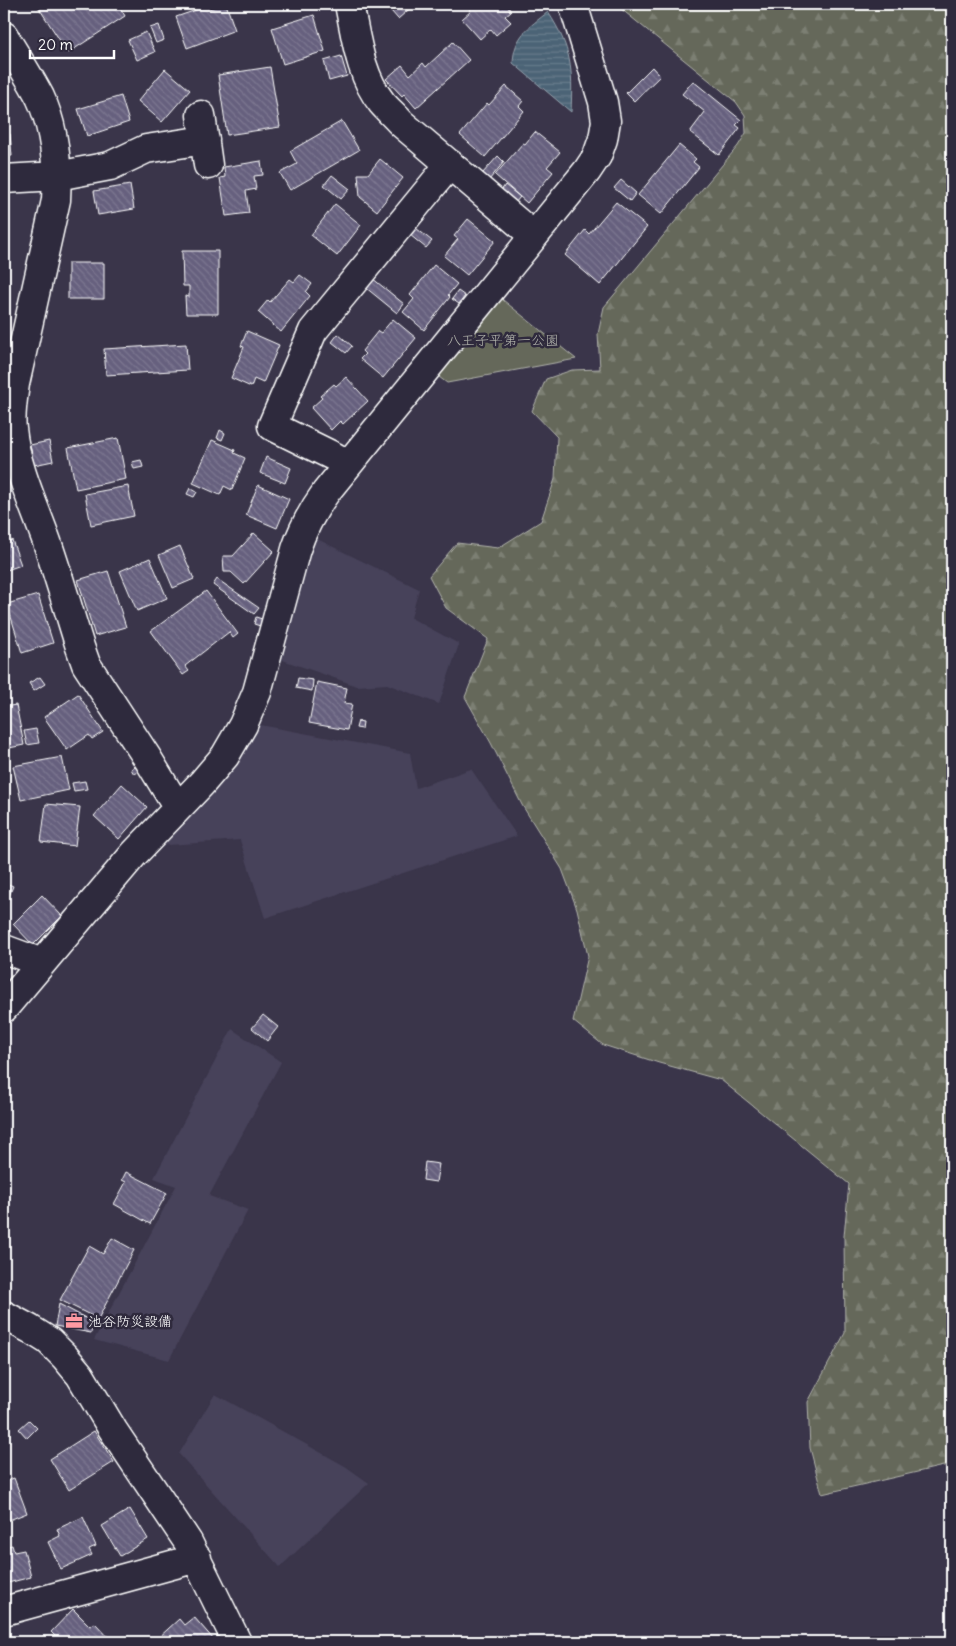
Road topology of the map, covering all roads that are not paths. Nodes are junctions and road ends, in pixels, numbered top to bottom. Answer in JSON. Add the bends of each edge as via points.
{"nodes":[{"id":1,"x":349,"y":4,"type":"edge"},
{"id":2,"x":573,"y":4,"type":"edge"},
{"id":3,"x":4,"y":36,"type":"edge"},
{"id":4,"x":205,"y":140,"type":"dead end"},
{"id":5,"x":450,"y":164,"type":"junction"},
{"id":6,"x":57,"y":176,"type":"junction"},
{"id":7,"x":4,"y":179,"type":"edge"},
{"id":8,"x":534,"y":236,"type":"junction"},
{"id":9,"x":347,"y":466,"type":"junction"},
{"id":10,"x":14,"y":485,"type":"edge"},
{"id":11,"x":179,"y":805,"type":"junction"},
{"id":12,"x":4,"y":949,"type":"edge"},
{"id":13,"x":39,"y":966,"type":"junction"},
{"id":14,"x":4,"y":1008,"type":"edge"},
{"id":15,"x":4,"y":1315,"type":"edge"},
{"id":16,"x":197,"y":1558,"type":"junction"},
{"id":17,"x":4,"y":1611,"type":"edge"},
{"id":18,"x":237,"y":1642,"type":"edge"}],
"edges":[{"from":1,"to":5,"type":"street","via":[[367,79],[381,103]]},
{"from":2,"to":8,"type":"street","via":[[603,102],[606,121],[603,139],[587,172]]},
{"from":3,"to":6,"type":"street","via":[[39,96],[49,120]]},
{"from":4,"to":6,"type":"street","via":[[146,149],[110,166]]},
{"from":5,"to":8,"type":"street"},
{"from":5,"to":9,"type":"street","via":[[313,331],[272,426]]},
{"from":6,"to":7,"type":"street"},
{"from":6,"to":10,"type":"street","via":[[56,200],[15,384],[12,406]]},
{"from":8,"to":9,"type":"street"},
{"from":9,"to":11,"type":"street","via":[[303,529],[257,692],[243,725],[225,756]]},
{"from":10,"to":11,"type":"street","via":[[47,543],[86,664]]},
{"from":11,"to":13,"type":"street"},
{"from":12,"to":13,"type":"street","via":[[31,959]]},
{"from":13,"to":14,"type":"street"},
{"from":15,"to":16,"type":"street","via":[[30,1328],[66,1357]]},
{"from":16,"to":17,"type":"street"},
{"from":16,"to":18,"type":"street"}]}
